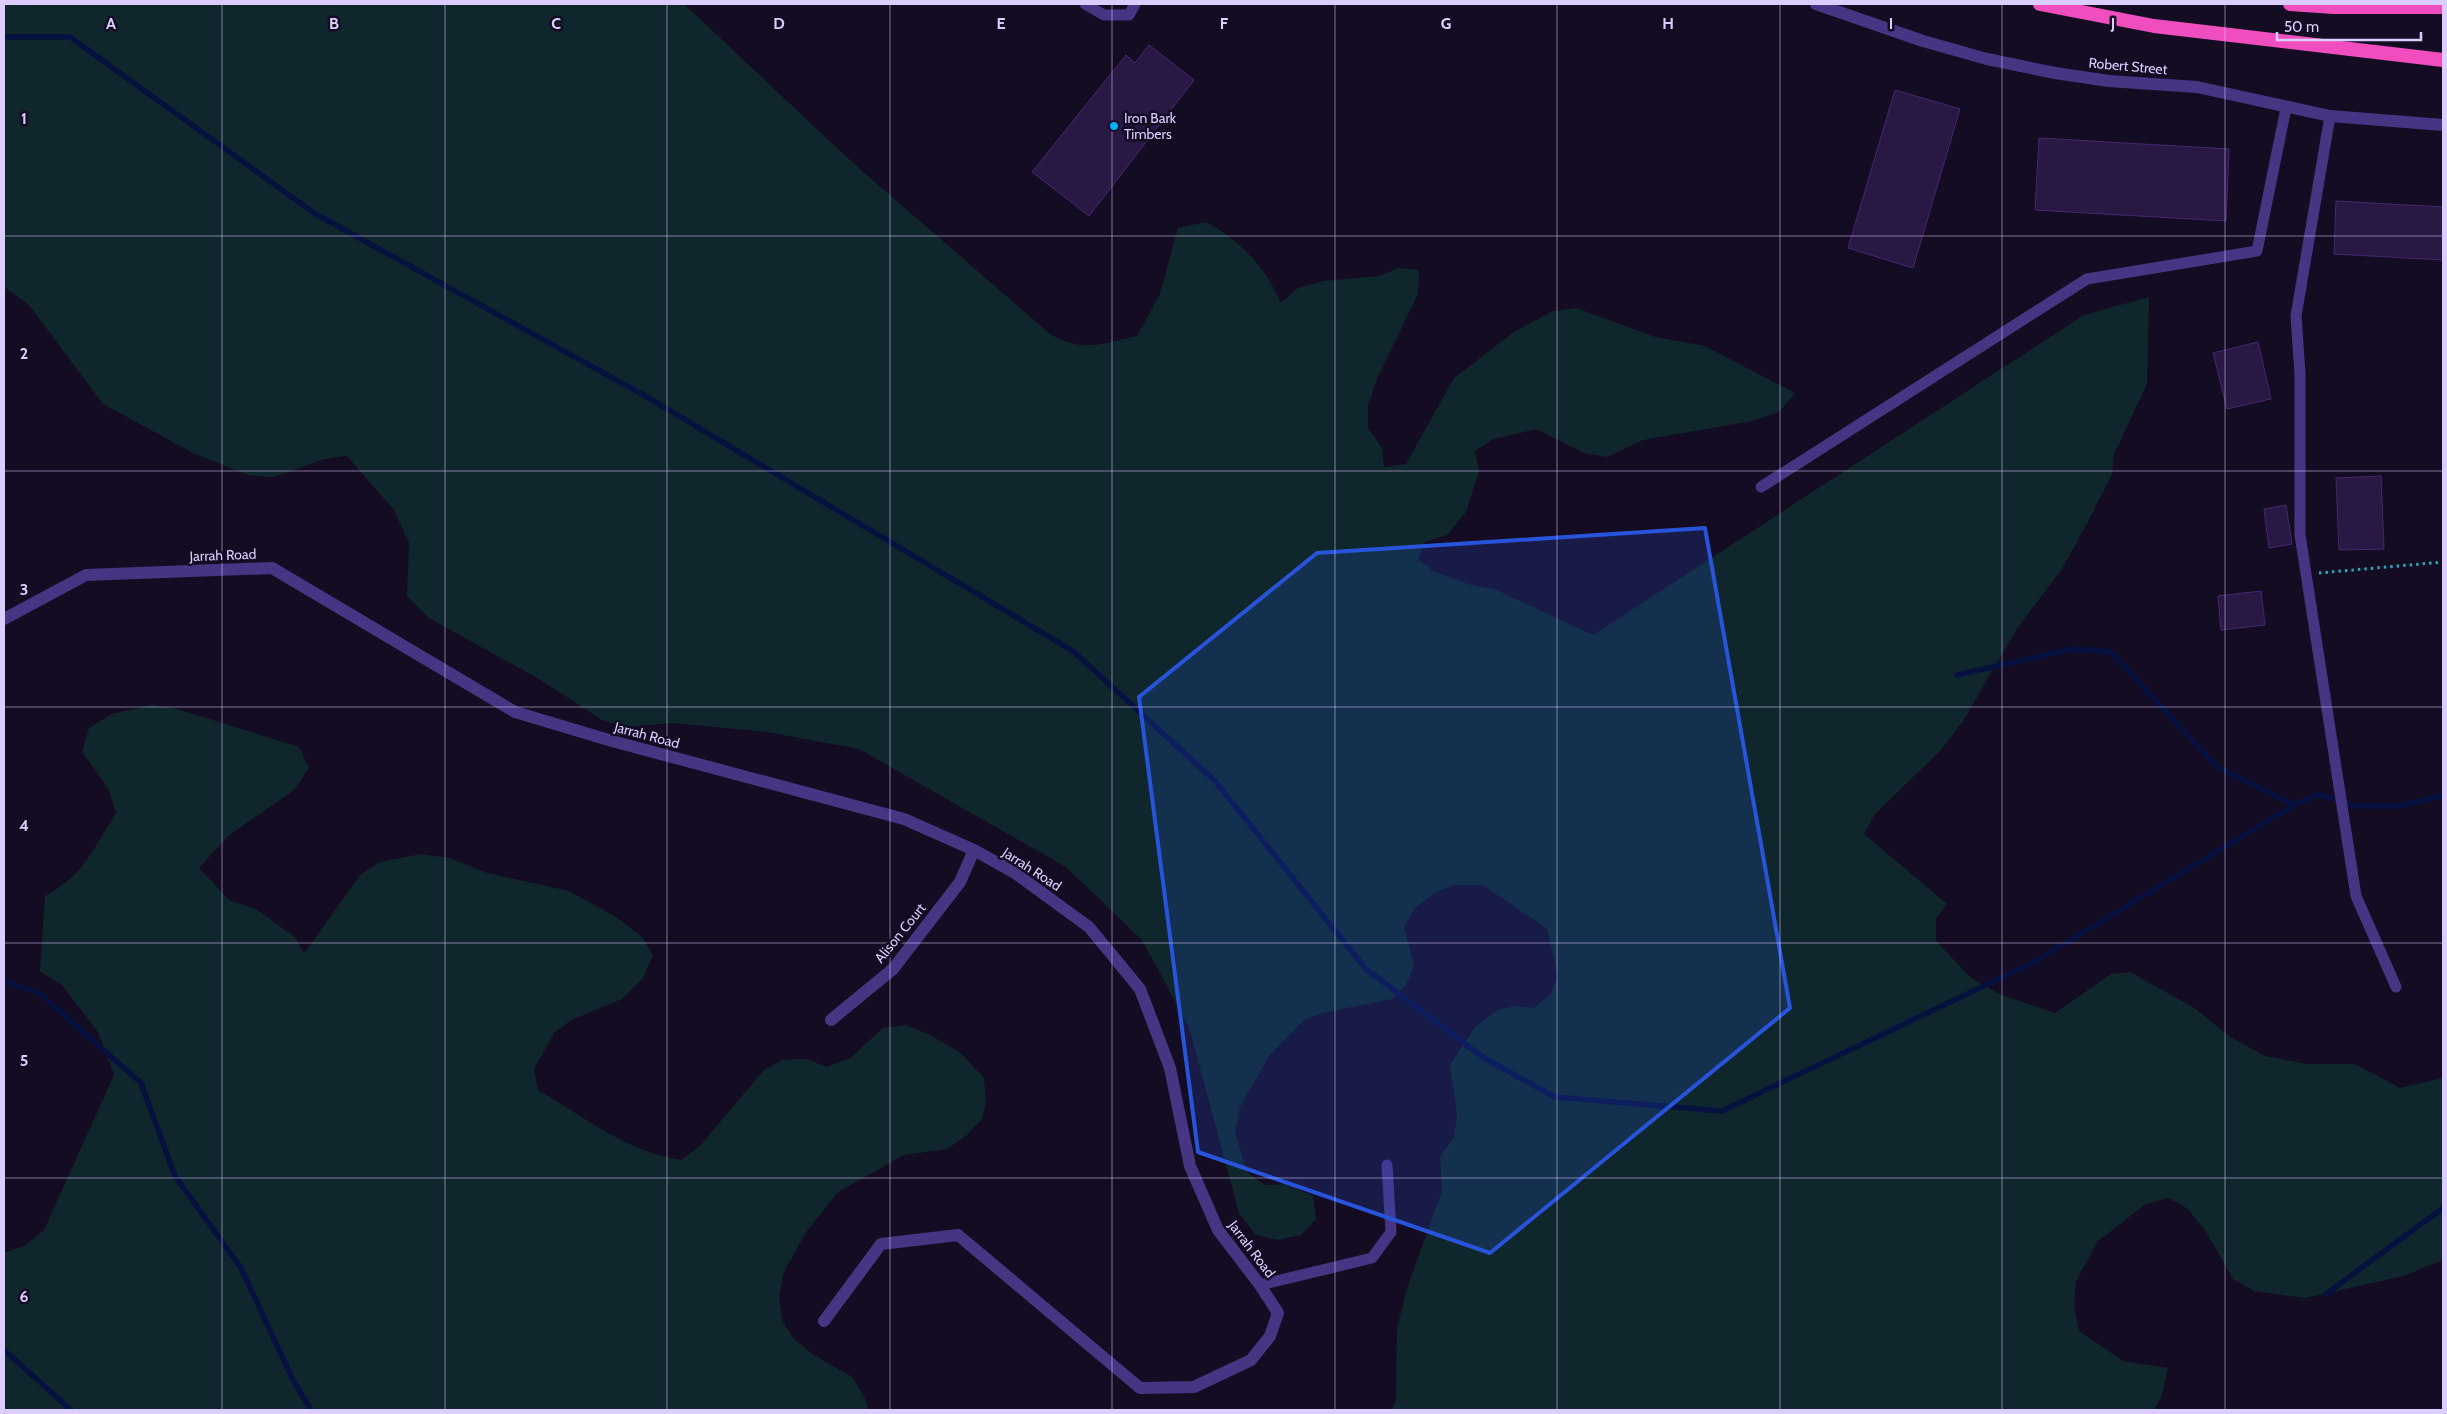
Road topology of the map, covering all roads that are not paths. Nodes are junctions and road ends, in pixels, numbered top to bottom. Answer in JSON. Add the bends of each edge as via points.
{"nodes":[{"id":1,"x":1085,"y":4,"type":"edge"},
{"id":2,"x":1135,"y":4,"type":"edge"},
{"id":3,"x":1816,"y":4,"type":"edge"},
{"id":4,"x":2040,"y":4,"type":"edge"},
{"id":5,"x":2290,"y":4,"type":"edge"},
{"id":6,"x":2443,"y":7,"type":"edge"},
{"id":7,"x":2443,"y":60,"type":"edge"},
{"id":8,"x":2286,"y":108,"type":"junction"},
{"id":9,"x":2330,"y":116,"type":"junction"},
{"id":10,"x":2443,"y":125,"type":"edge"},
{"id":11,"x":1761,"y":486,"type":"dead end"},
{"id":12,"x":4,"y":619,"type":"edge"},
{"id":13,"x":974,"y":850,"type":"junction"},
{"id":14,"x":2396,"y":987,"type":"dead end"},
{"id":15,"x":831,"y":1020,"type":"dead end"},
{"id":16,"x":1387,"y":1165,"type":"dead end"},
{"id":17,"x":1260,"y":1285,"type":"junction"},
{"id":18,"x":824,"y":1321,"type":"dead end"}],
"edges":[{"from":1,"to":2,"type":"lane","via":[[1104,15],[1129,16]]},
{"from":3,"to":8,"type":"street","name":"Robert Street","via":[[1987,59],[2055,73],[2197,87]]},
{"from":4,"to":7,"type":"highway","via":[[2154,26]]},
{"from":5,"to":6,"type":"highway"},
{"from":8,"to":9,"type":"street","name":"Robert Street"},
{"from":8,"to":11,"type":"lane","via":[[2257,251],[2087,279]]},
{"from":9,"to":10,"type":"street","name":"Robert Street"},
{"from":9,"to":14,"type":"lane","via":[[2296,316],[2300,374],[2300,535],[2356,896]]},
{"from":12,"to":13,"type":"street","name":"Jarrah Road","via":[[86,575],[272,568],[515,712],[904,819]]},
{"from":13,"to":15,"type":"street","name":"Alison Court","via":[[960,882],[893,969]]},
{"from":13,"to":17,"type":"street","name":"Jarrah Road","via":[[1015,873],[1090,927],[1140,990],[1170,1068],[1190,1166],[1218,1230]]},
{"from":16,"to":17,"type":"lane","via":[[1391,1232],[1372,1258]]},
{"from":17,"to":18,"type":"street","name":"Jarrah Road","via":[[1278,1313],[1270,1336],[1250,1360],[1194,1387],[1140,1388],[958,1235],[881,1244]]}]}
